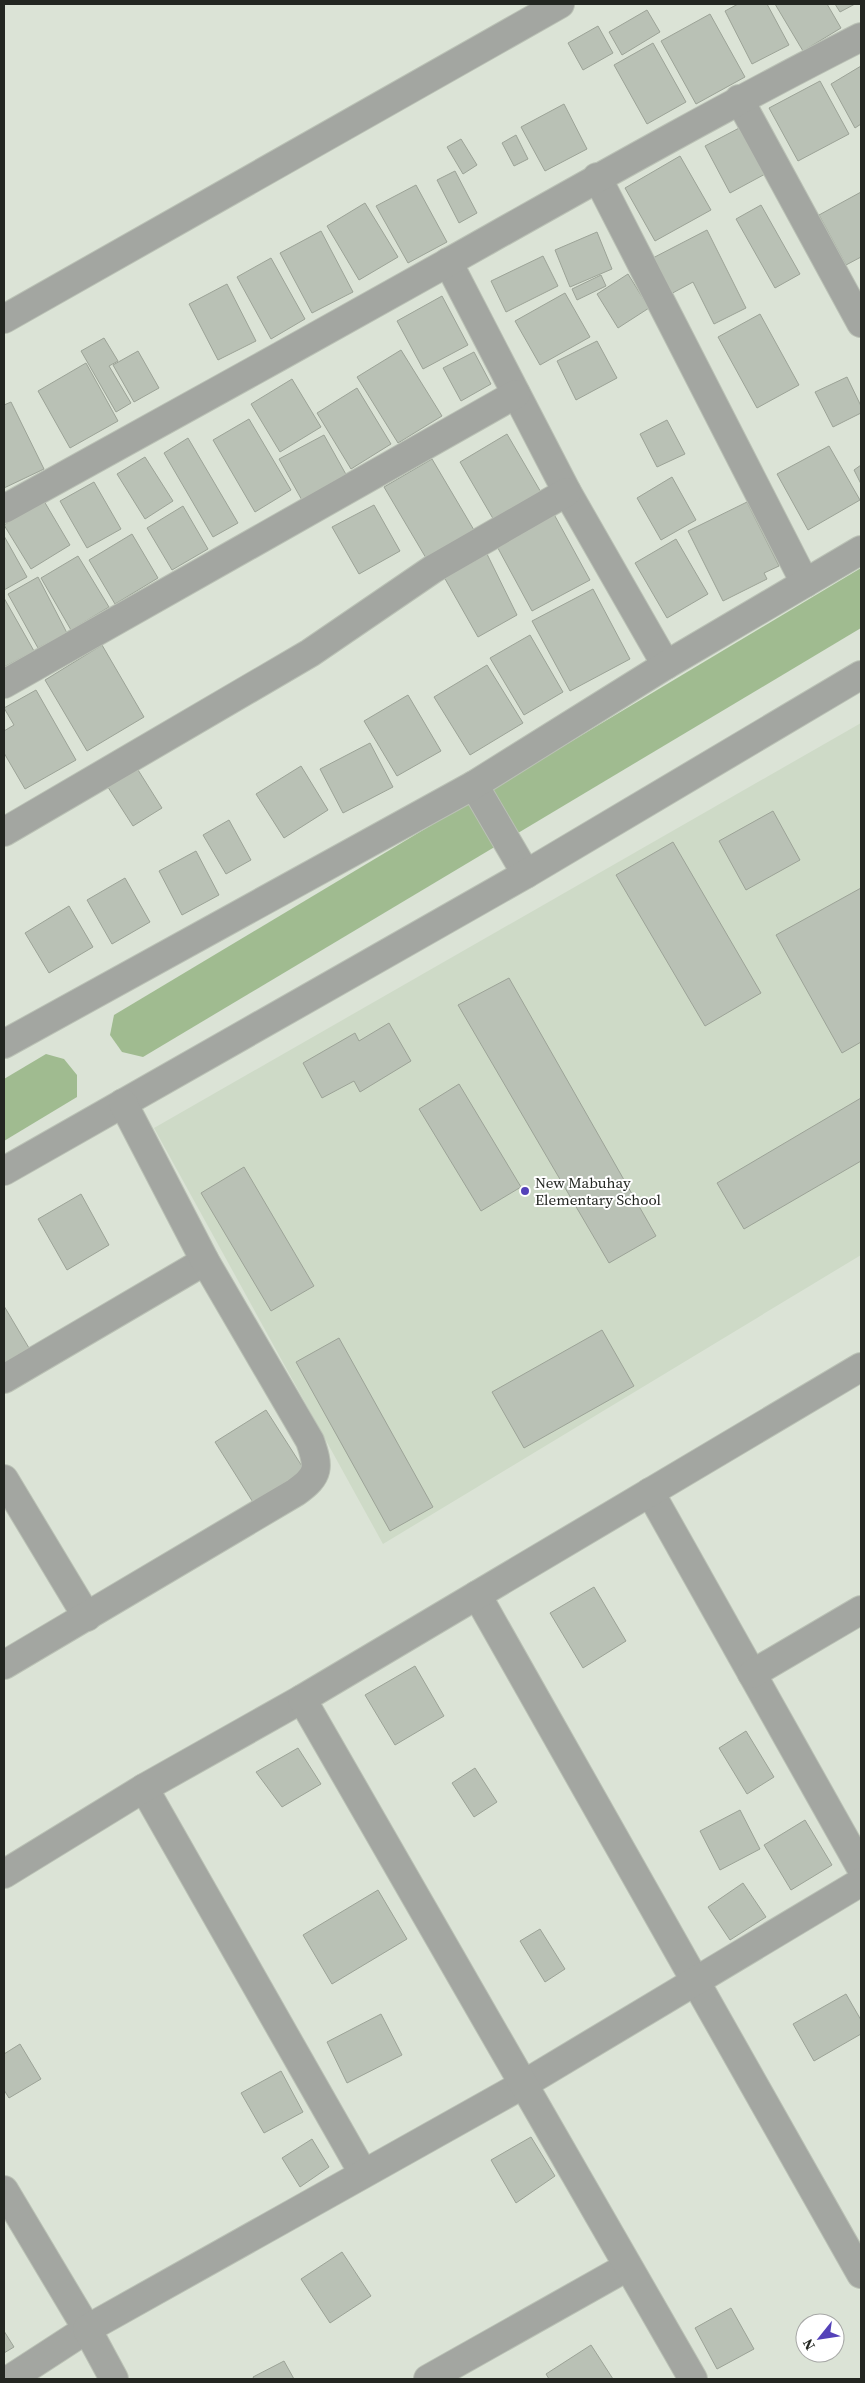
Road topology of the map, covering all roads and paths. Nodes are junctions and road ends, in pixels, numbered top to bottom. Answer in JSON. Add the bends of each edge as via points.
{"nodes":[{"id":1,"x":560,"y":4,"type":"edge"},
{"id":2,"x":861,"y":36,"type":"edge"},
{"id":3,"x":740,"y":99,"type":"junction"},
{"id":4,"x":597,"y":177,"type":"junction"},
{"id":5,"x":448,"y":262,"type":"junction"},
{"id":6,"x":4,"y":319,"type":"edge"},
{"id":7,"x":861,"y":324,"type":"edge"},
{"id":8,"x":516,"y":394,"type":"junction"},
{"id":9,"x":567,"y":492,"type":"junction"},
{"id":10,"x":4,"y":509,"type":"edge"},
{"id":11,"x":861,"y":550,"type":"edge"},
{"id":12,"x":805,"y":583,"type":"junction"},
{"id":13,"x":666,"y":666,"type":"junction"},
{"id":14,"x":861,"y":676,"type":"edge"},
{"id":15,"x":4,"y":684,"type":"edge"},
{"id":16,"x":474,"y":784,"type":"junction"},
{"id":17,"x":4,"y":832,"type":"edge"},
{"id":18,"x":526,"y":874,"type":"junction"},
{"id":19,"x":4,"y":1044,"type":"edge"},
{"id":20,"x":123,"y":1103,"type":"junction"},
{"id":21,"x":4,"y":1171,"type":"edge"},
{"id":22,"x":205,"y":1261,"type":"junction"},
{"id":23,"x":861,"y":1367,"type":"edge"},
{"id":24,"x":4,"y":1380,"type":"edge"},
{"id":25,"x":4,"y":1479,"type":"edge"},
{"id":26,"x":650,"y":1492,"type":"junction"},
{"id":27,"x":477,"y":1595,"type":"junction"},
{"id":28,"x":861,"y":1610,"type":"edge"},
{"id":29,"x":87,"y":1617,"type":"junction"},
{"id":30,"x":4,"y":1665,"type":"edge"},
{"id":31,"x":752,"y":1674,"type":"junction"},
{"id":32,"x":302,"y":1699,"type":"junction"},
{"id":33,"x":144,"y":1788,"type":"junction"},
{"id":34,"x":861,"y":1868,"type":"edge"},
{"id":35,"x":4,"y":1874,"type":"edge"},
{"id":36,"x":861,"y":1882,"type":"edge"},
{"id":37,"x":696,"y":1982,"type":"junction"},
{"id":38,"x":524,"y":2084,"type":"junction"},
{"id":39,"x":363,"y":2173,"type":"junction"},
{"id":40,"x":4,"y":2190,"type":"edge"},
{"id":41,"x":627,"y":2267,"type":"junction"},
{"id":42,"x":861,"y":2274,"type":"edge"},
{"id":43,"x":87,"y":2329,"type":"junction"},
{"id":44,"x":10,"y":2379,"type":"edge"},
{"id":45,"x":114,"y":2379,"type":"edge"},
{"id":46,"x":428,"y":2379,"type":"edge"},
{"id":47,"x":693,"y":2379,"type":"edge"}],
"edges":[{"from":1,"to":6,"type":"street"},
{"from":2,"to":3,"type":"street"},
{"from":3,"to":4,"type":"street"},
{"from":3,"to":7,"type":"street"},
{"from":4,"to":5,"type":"street"},
{"from":4,"to":12,"type":"street"},
{"from":5,"to":8,"type":"street"},
{"from":5,"to":10,"type":"street"},
{"from":8,"to":9,"type":"street"},
{"from":8,"to":15,"type":"street"},
{"from":9,"to":13,"type":"street"},
{"from":9,"to":17,"type":"street","via":[[432,569],[302,658]]},
{"from":11,"to":12,"type":"street"},
{"from":12,"to":13,"type":"street"},
{"from":13,"to":16,"type":"street"},
{"from":14,"to":18,"type":"street"},
{"from":16,"to":18,"type":"street"},
{"from":16,"to":19,"type":"street"},
{"from":18,"to":20,"type":"street"},
{"from":20,"to":21,"type":"street"},
{"from":20,"to":22,"type":"street"},
{"from":22,"to":24,"type":"street"},
{"from":22,"to":29,"type":"street","via":[[310,1441],[317,1462],[315,1475],[296,1492]]},
{"from":23,"to":26,"type":"street"},
{"from":25,"to":29,"type":"street"},
{"from":26,"to":27,"type":"street"},
{"from":26,"to":31,"type":"street"},
{"from":27,"to":32,"type":"street"},
{"from":27,"to":37,"type":"street"},
{"from":28,"to":31,"type":"street"},
{"from":29,"to":30,"type":"street"},
{"from":31,"to":34,"type":"street"},
{"from":32,"to":33,"type":"street"},
{"from":32,"to":38,"type":"street"},
{"from":33,"to":35,"type":"street"},
{"from":33,"to":39,"type":"street"},
{"from":36,"to":37,"type":"street"},
{"from":37,"to":38,"type":"street"},
{"from":37,"to":42,"type":"street"},
{"from":38,"to":39,"type":"street"},
{"from":38,"to":41,"type":"street"},
{"from":39,"to":43,"type":"street"},
{"from":40,"to":43,"type":"street"},
{"from":41,"to":46,"type":"street"},
{"from":41,"to":47,"type":"street"},
{"from":43,"to":44,"type":"street"},
{"from":43,"to":45,"type":"street"}]}
